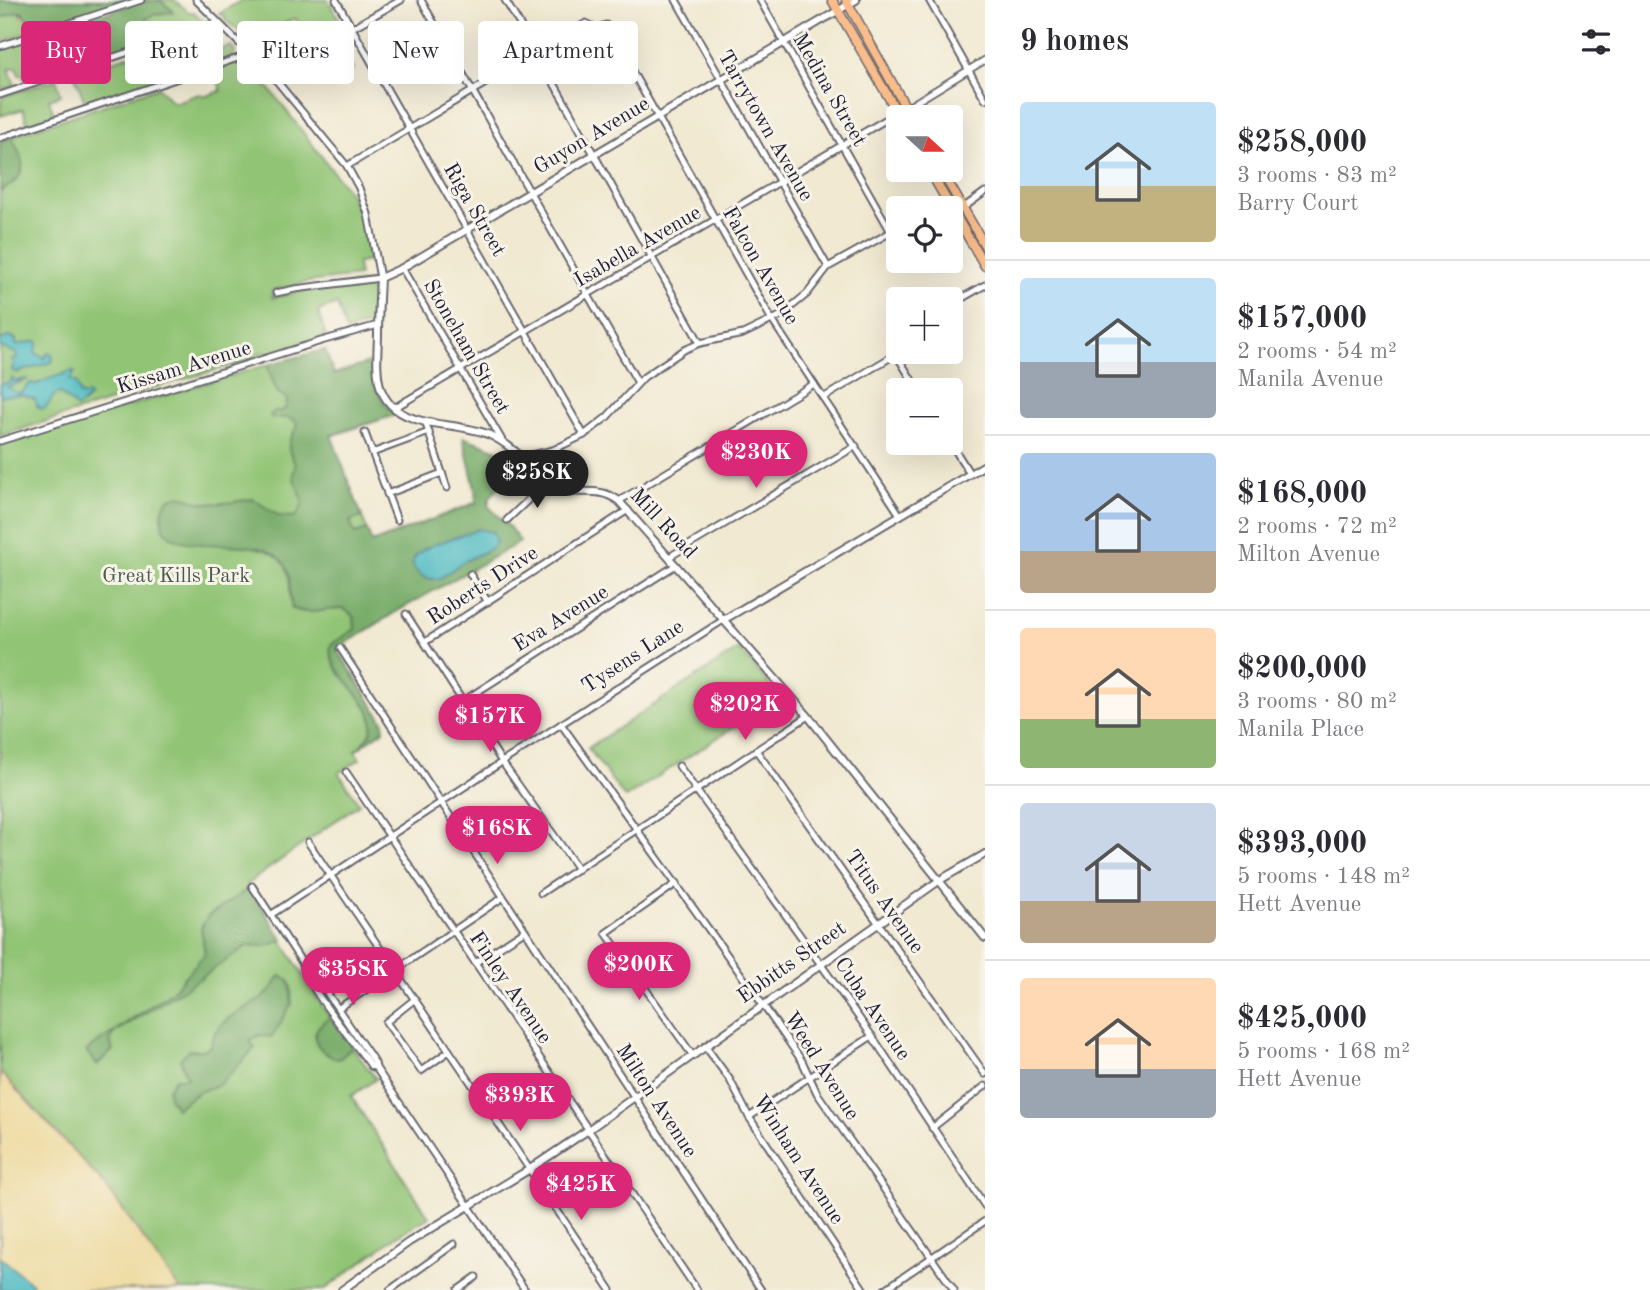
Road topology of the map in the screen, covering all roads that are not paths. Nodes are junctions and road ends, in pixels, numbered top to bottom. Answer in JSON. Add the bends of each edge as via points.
{"nodes":[{"id":1,"x":141,"y":0,"type":"edge"},
{"id":2,"x":196,"y":0,"type":"edge"},
{"id":3,"x":336,"y":0,"type":"edge"},
{"id":4,"x":401,"y":0,"type":"edge"},
{"id":5,"x":421,"y":0,"type":"edge"},
{"id":6,"x":505,"y":0,"type":"edge"},
{"id":7,"x":676,"y":0,"type":"edge"},
{"id":8,"x":760,"y":0,"type":"edge"},
{"id":9,"x":832,"y":0,"type":"edge"},
{"id":10,"x":929,"y":0,"type":"edge"},
{"id":11,"x":850,"y":1,"type":"edge"},
{"id":12,"x":838,"y":11,"type":"junction"},
{"id":13,"x":214,"y":21,"type":"edge"},
{"id":14,"x":348,"y":21,"type":"edge"},
{"id":15,"x":518,"y":21,"type":"edge"},
{"id":16,"x":354,"y":27,"type":"edge"},
{"id":17,"x":223,"y":29,"type":"edge"},
{"id":18,"x":354,"y":32,"type":"edge"},
{"id":19,"x":237,"y":42,"type":"edge"},
{"id":20,"x":784,"y":42,"type":"junction"},
{"id":21,"x":0,"y":46,"type":"edge"},
{"id":22,"x":125,"y":53,"type":"edge"},
{"id":23,"x":237,"y":58,"type":"edge"},
{"id":24,"x":985,"y":60,"type":"edge"},
{"id":25,"x":968,"y":70,"type":"junction"},
{"id":26,"x":721,"y":80,"type":"junction"},
{"id":27,"x":638,"y":82,"type":"edge"},
{"id":28,"x":279,"y":84,"type":"edge"},
{"id":29,"x":485,"y":84,"type":"edge"},
{"id":30,"x":554,"y":84,"type":"edge"},
{"id":31,"x":473,"y":91,"type":"junction"},
{"id":32,"x":0,"y":95,"type":"edge"},
{"id":33,"x":985,"y":99,"type":"edge"},
{"id":34,"x":892,"y":105,"type":"edge"},
{"id":35,"x":905,"y":105,"type":"edge"},
{"id":36,"x":909,"y":105,"type":"edge"},
{"id":37,"x":658,"y":117,"type":"junction"},
{"id":38,"x":886,"y":121,"type":"edge"},
{"id":39,"x":408,"y":128,"type":"junction"},
{"id":40,"x":0,"y":138,"type":"edge"},
{"id":41,"x":842,"y":144,"type":"junction"},
{"id":42,"x":594,"y":155,"type":"junction"},
{"id":43,"x":347,"y":166,"type":"junction"},
{"id":44,"x":779,"y":182,"type":"junction"},
{"id":45,"x":530,"y":192,"type":"junction"},
{"id":46,"x":985,"y":192,"type":"edge"},
{"id":47,"x":963,"y":208,"type":"joint"},
{"id":48,"x":886,"y":218,"type":"edge"},
{"id":49,"x":715,"y":220,"type":"junction"},
{"id":50,"x":467,"y":229,"type":"junction"},
{"id":51,"x":963,"y":231,"type":"edge"},
{"id":52,"x":886,"y":236,"type":"edge"},
{"id":53,"x":985,"y":246,"type":"edge"},
{"id":54,"x":651,"y":257,"type":"junction"},
{"id":55,"x":985,"y":266,"type":"edge"},
{"id":56,"x":828,"y":267,"type":"junction"},
{"id":57,"x":402,"y":268,"type":"junction"},
{"id":58,"x":380,"y":278,"type":"junction"},
{"id":59,"x":985,"y":285,"type":"edge"},
{"id":60,"x":276,"y":293,"type":"dead end"},
{"id":61,"x":588,"y":294,"type":"junction"},
{"id":62,"x":963,"y":298,"type":"edge"},
{"id":63,"x":772,"y":320,"type":"junction"},
{"id":64,"x":378,"y":325,"type":"junction"},
{"id":65,"x":526,"y":331,"type":"junction"},
{"id":66,"x":700,"y":343,"type":"junction"},
{"id":67,"x":886,"y":358,"type":"edge"},
{"id":68,"x":461,"y":369,"type":"junction"},
{"id":69,"x":638,"y":383,"type":"junction"},
{"id":70,"x":814,"y":384,"type":"junction"},
{"id":71,"x":823,"y":398,"type":"junction"},
{"id":72,"x":394,"y":408,"type":"junction"},
{"id":73,"x":425,"y":421,"type":"junction"},
{"id":74,"x":429,"y":432,"type":"junction"},
{"id":75,"x":365,"y":433,"type":"dead end"},
{"id":76,"x":584,"y":435,"type":"junction"},
{"id":77,"x":0,"y":442,"type":"edge"},
{"id":78,"x":503,"y":442,"type":"junction"},
{"id":79,"x":856,"y":446,"type":"junction"},
{"id":80,"x":372,"y":453,"type":"junction"},
{"id":81,"x":958,"y":455,"type":"edge"},
{"id":82,"x":523,"y":457,"type":"junction"},
{"id":83,"x":985,"y":465,"type":"edge"},
{"id":84,"x":442,"y":473,"type":"junction"},
{"id":85,"x":970,"y":474,"type":"junction"},
{"id":86,"x":549,"y":481,"type":"junction"},
{"id":87,"x":447,"y":488,"type":"dead end"},
{"id":88,"x":387,"y":494,"type":"junction"},
{"id":89,"x":620,"y":501,"type":"junction"},
{"id":90,"x":628,"y":510,"type":"junction"},
{"id":91,"x":900,"y":514,"type":"junction"},
{"id":92,"x":397,"y":520,"type":"dead end"},
{"id":93,"x":507,"y":520,"type":"dead end"},
{"id":94,"x":669,"y":557,"type":"junction"},
{"id":95,"x":676,"y":565,"type":"junction"},
{"id":96,"x":470,"y":574,"type":"dead end"},
{"id":97,"x":488,"y":603,"type":"junction"},
{"id":98,"x":406,"y":614,"type":"dead end"},
{"id":99,"x":725,"y":619,"type":"junction"},
{"id":100,"x":425,"y":642,"type":"junction"},
{"id":101,"x":340,"y":648,"type":"dead end"},
{"id":102,"x":463,"y":701,"type":"junction"},
{"id":103,"x":808,"y":716,"type":"junction"},
{"id":104,"x":561,"y":724,"type":"junction"},
{"id":105,"x":756,"y":750,"type":"junction"},
{"id":106,"x":502,"y":762,"type":"junction"},
{"id":107,"x":679,"y":766,"type":"dead end"},
{"id":108,"x":346,"y":772,"type":"dead end"},
{"id":109,"x":697,"y":791,"type":"junction"},
{"id":110,"x":440,"y":803,"type":"junction"},
{"id":111,"x":639,"y":830,"type":"junction"},
{"id":112,"x":389,"y":836,"type":"junction"},
{"id":113,"x":308,"y":842,"type":"dead end"},
{"id":114,"x":985,"y":854,"type":"edge"},
{"id":115,"x":578,"y":869,"type":"junction"},
{"id":116,"x":330,"y":876,"type":"junction"},
{"id":117,"x":940,"y":880,"type":"junction"},
{"id":118,"x":677,"y":883,"type":"junction"},
{"id":119,"x":252,"y":886,"type":"dead end"},
{"id":120,"x":541,"y":893,"type":"dead end"},
{"id":121,"x":502,"y":898,"type":"junction"},
{"id":122,"x":272,"y":914,"type":"junction"},
{"id":123,"x":880,"y":923,"type":"junction"},
{"id":124,"x":453,"y":931,"type":"junction"},
{"id":125,"x":524,"y":931,"type":"junction"},
{"id":126,"x":985,"y":938,"type":"edge"},
{"id":127,"x":475,"y":963,"type":"junction"},
{"id":128,"x":822,"y":963,"type":"junction"},
{"id":129,"x":303,"y":964,"type":"junction"},
{"id":130,"x":394,"y":970,"type":"junction"},
{"id":131,"x":415,"y":999,"type":"junction"},
{"id":132,"x":763,"y":1005,"type":"junction"},
{"id":133,"x":339,"y":1008,"type":"junction"},
{"id":134,"x":872,"y":1036,"type":"junction"},
{"id":135,"x":706,"y":1046,"type":"junction"},
{"id":136,"x":449,"y":1051,"type":"junction"},
{"id":137,"x":692,"y":1056,"type":"junction"},
{"id":138,"x":376,"y":1068,"type":"junction"},
{"id":139,"x":985,"y":1074,"type":"edge"},
{"id":140,"x":810,"y":1078,"type":"junction"},
{"id":141,"x":985,"y":1086,"type":"edge"},
{"id":142,"x":634,"y":1097,"type":"junction"},
{"id":143,"x":484,"y":1102,"type":"dead end"},
{"id":144,"x":490,"y":1111,"type":"dead end"},
{"id":145,"x":748,"y":1117,"type":"junction"},
{"id":146,"x":932,"y":1128,"type":"junction"},
{"id":147,"x":588,"y":1130,"type":"junction"},
{"id":148,"x":530,"y":1169,"type":"junction"},
{"id":149,"x":469,"y":1206,"type":"junction"},
{"id":150,"x":985,"y":1206,"type":"edge"},
{"id":151,"x":985,"y":1221,"type":"edge"},
{"id":152,"x":454,"y":1244,"type":"dead end"},
{"id":153,"x":931,"y":1257,"type":"junction"},
{"id":154,"x":476,"y":1277,"type":"dead end"},
{"id":155,"x":342,"y":1290,"type":"edge"},
{"id":156,"x":390,"y":1290,"type":"edge"},
{"id":157,"x":458,"y":1290,"type":"edge"},
{"id":158,"x":525,"y":1290,"type":"edge"},
{"id":159,"x":611,"y":1290,"type":"edge"},
{"id":160,"x":697,"y":1290,"type":"edge"},
{"id":161,"x":761,"y":1290,"type":"edge"},
{"id":162,"x":864,"y":1290,"type":"edge"},
{"id":163,"x":884,"y":1290,"type":"edge"},
{"id":164,"x":954,"y":1290,"type":"edge"}],
"edges":[{"from":1,"to":21,"type":"street"},
{"from":2,"to":13,"type":"street"},
{"from":3,"to":14,"type":"street","name":"Riga Street"},
{"from":4,"to":16,"type":"street"},
{"from":5,"to":31,"type":"street"},
{"from":6,"to":15,"type":"street"},
{"from":7,"to":26,"type":"street","name":"Tarrytown Avenue"},
{"from":8,"to":20,"type":"street","name":"Medina Street"},
{"from":9,"to":12,"type":"main road"},
{"from":10,"to":25,"type":"street"},
{"from":11,"to":12,"type":"street","name":"Guyon Avenue"},
{"from":11,"to":35,"type":"main road"},
{"from":12,"to":20,"type":"street","name":"Guyon Avenue"},
{"from":12,"to":34,"type":"main road"},
{"from":17,"to":19,"type":"street"},
{"from":18,"to":39,"type":"street","name":"Riga Street"},
{"from":20,"to":26,"type":"street","name":"Guyon Avenue"},
{"from":20,"to":41,"type":"street","name":"Medina Street"},
{"from":22,"to":32,"type":"street"},
{"from":23,"to":40,"type":"street"},
{"from":24,"to":25,"type":"street"},
{"from":25,"to":33,"type":"street"},
{"from":25,"to":36,"type":"street"},
{"from":26,"to":37,"type":"street","name":"Guyon Avenue"},
{"from":26,"to":44,"type":"street","name":"Tarrytown Avenue"},
{"from":27,"to":37,"type":"street","name":"Falcon Avenue"},
{"from":28,"to":43,"type":"street"},
{"from":29,"to":31,"type":"street"},
{"from":30,"to":42,"type":"street"},
{"from":31,"to":39,"type":"street"},
{"from":31,"to":45,"type":"street"},
{"from":37,"to":42,"type":"street","name":"Guyon Avenue"},
{"from":37,"to":49,"type":"street","name":"Falcon Avenue"},
{"from":38,"to":41,"type":"street","name":"Isabella Avenue"},
{"from":39,"to":43,"type":"street"},
{"from":39,"to":50,"type":"street","name":"Riga Street"},
{"from":41,"to":44,"type":"street","name":"Isabella Avenue"},
{"from":41,"to":48,"type":"street","name":"Medina Street"},
{"from":42,"to":45,"type":"street","name":"Guyon Avenue"},
{"from":42,"to":54,"type":"street"},
{"from":43,"to":58,"type":"street","via":[[368,214]]},
{"from":44,"to":49,"type":"street","name":"Isabella Avenue"},
{"from":44,"to":56,"type":"street","name":"Tarrytown Avenue"},
{"from":45,"to":50,"type":"street","name":"Guyon Avenue"},
{"from":45,"to":61,"type":"street"},
{"from":46,"to":47,"type":"street"},
{"from":47,"to":53,"type":"main road"},
{"from":49,"to":54,"type":"street","name":"Isabella Avenue"},
{"from":49,"to":63,"type":"street","name":"Falcon Avenue"},
{"from":50,"to":57,"type":"street","name":"Guyon Avenue"},
{"from":50,"to":65,"type":"street","name":"Riga Street"},
{"from":51,"to":55,"type":"main road"},
{"from":52,"to":56,"type":"street"},
{"from":54,"to":61,"type":"street","name":"Isabella Avenue"},
{"from":54,"to":66,"type":"street"},
{"from":56,"to":63,"type":"street","via":[[807,294]]},
{"from":57,"to":58,"type":"street","name":"Guyon Avenue"},
{"from":57,"to":68,"type":"street","name":"Stoneham Street"},
{"from":58,"to":60,"type":"street"},
{"from":58,"to":64,"type":"street"},
{"from":59,"to":62,"type":"street"},
{"from":61,"to":65,"type":"street","name":"Isabella Avenue"},
{"from":61,"to":69,"type":"street"},
{"from":63,"to":66,"type":"street","via":[[743,334]]},
{"from":63,"to":70,"type":"street","name":"Falcon Avenue"},
{"from":64,"to":72,"type":"street","via":[[377,379],[385,400]]},
{"from":64,"to":77,"type":"street","name":"Kissam Avenue"},
{"from":65,"to":68,"type":"street","name":"Isabella Avenue"},
{"from":65,"to":76,"type":"street","name":"Riga Street"},
{"from":66,"to":69,"type":"street","via":[[670,357]]},
{"from":67,"to":71,"type":"street"},
{"from":68,"to":72,"type":"street","name":"Isabella Avenue"},
{"from":68,"to":78,"type":"street","name":"Stoneham Street"},
{"from":69,"to":76,"type":"street"},
{"from":70,"to":71,"type":"street","name":"Falcon Avenue"},
{"from":70,"to":89,"type":"street"},
{"from":71,"to":79,"type":"street","name":"Falcon Avenue"},
{"from":72,"to":73,"type":"street","name":"Mill Road"},
{"from":73,"to":74,"type":"street"},
{"from":73,"to":78,"type":"street","name":"Mill Road","via":[[482,432]]},
{"from":74,"to":80,"type":"street"},
{"from":74,"to":84,"type":"street"},
{"from":75,"to":80,"type":"street"},
{"from":76,"to":82,"type":"street","via":[[553,450]]},
{"from":78,"to":82,"type":"street","name":"Mill Road"},
{"from":79,"to":91,"type":"street","name":"Falcon Avenue"},
{"from":79,"to":94,"type":"street"},
{"from":80,"to":88,"type":"street"},
{"from":81,"to":85,"type":"street"},
{"from":82,"to":86,"type":"street","name":"Mill Road"},
{"from":83,"to":85,"type":"street","name":"Tysens Lane"},
{"from":84,"to":87,"type":"street"},
{"from":84,"to":88,"type":"street"},
{"from":85,"to":91,"type":"street","name":"Tysens Lane"},
{"from":86,"to":89,"type":"street","name":"Mill Road","via":[[565,490],[597,491]]},
{"from":86,"to":93,"type":"street"},
{"from":88,"to":92,"type":"street"},
{"from":89,"to":90,"type":"street","name":"Mill Road"},
{"from":90,"to":94,"type":"street","name":"Mill Road"},
{"from":90,"to":97,"type":"street","name":"Roberts Drive"},
{"from":91,"to":99,"type":"street","name":"Tysens Lane"},
{"from":94,"to":95,"type":"street","name":"Mill Road"},
{"from":95,"to":99,"type":"street","name":"Mill Road"},
{"from":95,"to":102,"type":"street","name":"Eva Avenue"},
{"from":96,"to":97,"type":"street"},
{"from":97,"to":100,"type":"street","name":"Roberts Drive"},
{"from":98,"to":100,"type":"street"},
{"from":99,"to":103,"type":"street","name":"Mill Road"},
{"from":99,"to":104,"type":"street","name":"Tysens Lane"},
{"from":100,"to":102,"type":"street"},
{"from":101,"to":110,"type":"street","name":"Milton Avenue"},
{"from":102,"to":106,"type":"street"},
{"from":103,"to":105,"type":"street"},
{"from":103,"to":117,"type":"street","name":"Mill Road"},
{"from":104,"to":106,"type":"street","name":"Tysens Lane"},
{"from":104,"to":111,"type":"street","name":"Weed Avenue"},
{"from":105,"to":109,"type":"street"},
{"from":105,"to":123,"type":"street","name":"Titus Avenue"},
{"from":106,"to":110,"type":"street","name":"Tysens Lane"},
{"from":106,"to":115,"type":"street"},
{"from":107,"to":109,"type":"street","name":"Cuba Avenue"},
{"from":108,"to":112,"type":"street","name":"Finley Avenue"},
{"from":109,"to":111,"type":"street"},
{"from":109,"to":128,"type":"street","name":"Cuba Avenue"},
{"from":110,"to":112,"type":"street","name":"Tysens Lane"},
{"from":110,"to":121,"type":"street","name":"Milton Avenue"},
{"from":111,"to":115,"type":"street"},
{"from":111,"to":118,"type":"street","name":"Weed Avenue"},
{"from":112,"to":116,"type":"street","name":"Tysens Lane"},
{"from":112,"to":124,"type":"street","name":"Finley Avenue"},
{"from":113,"to":116,"type":"street"},
{"from":114,"to":117,"type":"street","name":"Ebbitts Street"},
{"from":115,"to":120,"type":"street"},
{"from":116,"to":122,"type":"street","name":"Tysens Lane"},
{"from":116,"to":130,"type":"street"},
{"from":117,"to":123,"type":"street","name":"Ebbitts Street"},
{"from":117,"to":126,"type":"street","name":"Mill Road"},
{"from":118,"to":132,"type":"street","name":"Weed Avenue"},
{"from":118,"to":137,"type":"street","via":[[607,933]]},
{"from":119,"to":122,"type":"street"},
{"from":121,"to":124,"type":"street"},
{"from":121,"to":125,"type":"street","name":"Milton Avenue"},
{"from":122,"to":129,"type":"street"},
{"from":123,"to":128,"type":"street","name":"Ebbitts Street"},
{"from":123,"to":139,"type":"street","name":"Titus Avenue"},
{"from":124,"to":127,"type":"street","name":"Finley Avenue"},
{"from":124,"to":130,"type":"street"},
{"from":125,"to":127,"type":"street"},
{"from":125,"to":142,"type":"street","name":"Milton Avenue"},
{"from":127,"to":147,"type":"street","name":"Finley Avenue"},
{"from":128,"to":132,"type":"street","name":"Ebbitts Street"},
{"from":128,"to":134,"type":"street","name":"Cuba Avenue"},
{"from":129,"to":133,"type":"street"},
{"from":129,"to":138,"type":"street","via":[[318,993]]},
{"from":130,"to":131,"type":"street"},
{"from":130,"to":133,"type":"street"},
{"from":131,"to":136,"type":"street"},
{"from":131,"to":136,"type":"street","via":[[386,1022],[421,1071]]},
{"from":132,"to":135,"type":"street","name":"Ebbitts Street"},
{"from":132,"to":140,"type":"street","name":"Weed Avenue"},
{"from":133,"to":138,"type":"street"},
{"from":134,"to":140,"type":"street"},
{"from":134,"to":146,"type":"street","name":"Cuba Avenue"},
{"from":135,"to":137,"type":"street","name":"Ebbitts Street"},
{"from":135,"to":145,"type":"street","name":"Winham Avenue"},
{"from":136,"to":143,"type":"street"},
{"from":137,"to":142,"type":"street","name":"Ebbitts Street"},
{"from":138,"to":149,"type":"street"},
{"from":140,"to":145,"type":"street"},
{"from":140,"to":153,"type":"street","name":"Weed Avenue"},
{"from":141,"to":146,"type":"street"},
{"from":142,"to":147,"type":"street","name":"Ebbitts Street"},
{"from":142,"to":161,"type":"street","name":"Milton Avenue"},
{"from":144,"to":148,"type":"street"},
{"from":145,"to":162,"type":"street","name":"Winham Avenue"},
{"from":146,"to":150,"type":"street","name":"Cuba Avenue"},
{"from":147,"to":148,"type":"street","name":"Ebbitts Street"},
{"from":147,"to":160,"type":"street","name":"Finley Avenue"},
{"from":148,"to":149,"type":"street","name":"Ebbitts Street"},
{"from":148,"to":159,"type":"street"},
{"from":149,"to":155,"type":"street","name":"Ebbitts Street"},
{"from":149,"to":158,"type":"street"},
{"from":151,"to":153,"type":"street"},
{"from":152,"to":156,"type":"street"},
{"from":153,"to":163,"type":"street"},
{"from":153,"to":164,"type":"street","name":"Weed Avenue"},
{"from":154,"to":157,"type":"street"}]}
